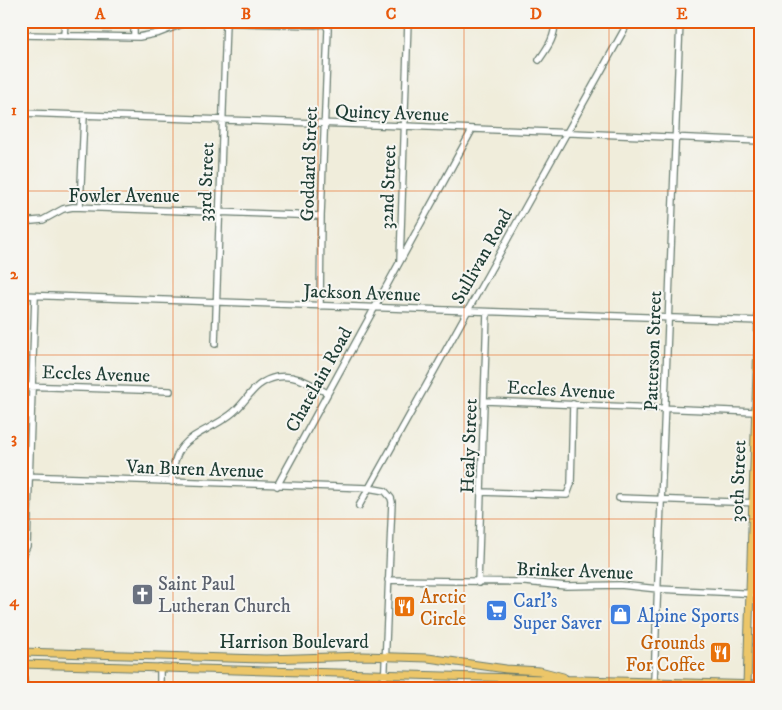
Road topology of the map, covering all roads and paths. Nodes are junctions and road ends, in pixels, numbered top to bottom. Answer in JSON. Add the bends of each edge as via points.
{"nodes":[{"id":1,"x":65,"y":21,"type":"edge"},
{"id":2,"x":134,"y":21,"type":"edge"},
{"id":3,"x":408,"y":21,"type":"edge"},
{"id":4,"x":555,"y":21,"type":"edge"},
{"id":5,"x":561,"y":21,"type":"edge"},
{"id":6,"x":680,"y":21,"type":"edge"},
{"id":7,"x":226,"y":22,"type":"edge"},
{"id":8,"x":328,"y":23,"type":"edge"},
{"id":9,"x":628,"y":23,"type":"edge"},
{"id":10,"x":21,"y":35,"type":"edge"},
{"id":11,"x":64,"y":36,"type":"junction"},
{"id":12,"x":134,"y":36,"type":"junction"},
{"id":13,"x":538,"y":60,"type":"dead end"},
{"id":14,"x":21,"y":114,"type":"edge"},
{"id":15,"x":84,"y":116,"type":"junction"},
{"id":16,"x":222,"y":121,"type":"junction"},
{"id":17,"x":324,"y":124,"type":"junction"},
{"id":18,"x":404,"y":126,"type":"junction"},
{"id":19,"x":472,"y":130,"type":"junction"},
{"id":20,"x":567,"y":132,"type":"junction"},
{"id":21,"x":676,"y":137,"type":"junction"},
{"id":22,"x":761,"y":141,"type":"edge"},
{"id":23,"x":80,"y":207,"type":"junction"},
{"id":24,"x":219,"y":211,"type":"junction"},
{"id":25,"x":321,"y":216,"type":"junction"},
{"id":26,"x":21,"y":222,"type":"edge"},
{"id":27,"x":761,"y":245,"type":"edge"},
{"id":28,"x":400,"y":263,"type":"junction"},
{"id":29,"x":21,"y":295,"type":"edge"},
{"id":30,"x":35,"y":296,"type":"junction"},
{"id":31,"x":216,"y":302,"type":"junction"},
{"id":32,"x":320,"y":306,"type":"junction"},
{"id":33,"x":374,"y":308,"type":"junction"},
{"id":34,"x":468,"y":311,"type":"junction"},
{"id":35,"x":487,"y":312,"type":"junction"},
{"id":36,"x":669,"y":318,"type":"junction"},
{"id":37,"x":760,"y":321,"type":"edge"},
{"id":38,"x":215,"y":344,"type":"dead end"},
{"id":39,"x":21,"y":386,"type":"edge"},
{"id":40,"x":32,"y":386,"type":"junction"},
{"id":41,"x":170,"y":391,"type":"dead end"},
{"id":42,"x":327,"y":392,"type":"junction"},
{"id":43,"x":485,"y":401,"type":"junction"},
{"id":44,"x":573,"y":404,"type":"junction"},
{"id":45,"x":665,"y":410,"type":"junction"},
{"id":46,"x":756,"y":412,"type":"junction"},
{"id":47,"x":21,"y":476,"type":"edge"},
{"id":48,"x":29,"y":476,"type":"junction"},
{"id":49,"x":172,"y":482,"type":"junction"},
{"id":50,"x":277,"y":486,"type":"junction"},
{"id":51,"x":368,"y":488,"type":"junction"},
{"id":52,"x":481,"y":492,"type":"junction"},
{"id":53,"x":619,"y":498,"type":"dead end"},
{"id":54,"x":661,"y":499,"type":"junction"},
{"id":55,"x":757,"y":503,"type":"edge"},
{"id":56,"x":359,"y":506,"type":"dead end"},
{"id":57,"x":21,"y":558,"type":"edge"},
{"id":58,"x":388,"y":580,"type":"junction"},
{"id":59,"x":478,"y":583,"type":"junction"},
{"id":60,"x":658,"y":589,"type":"junction"},
{"id":61,"x":750,"y":594,"type":"junction"},
{"id":62,"x":761,"y":594,"type":"edge"},
{"id":63,"x":21,"y":652,"type":"edge"},
{"id":64,"x":385,"y":657,"type":"junction"},
{"id":65,"x":21,"y":664,"type":"edge"},
{"id":66,"x":160,"y":667,"type":"junction"},
{"id":67,"x":384,"y":675,"type":"junction"},
{"id":68,"x":565,"y":678,"type":"junction"},
{"id":69,"x":654,"y":682,"type":"junction"},
{"id":70,"x":761,"y":685,"type":"edge"},
{"id":71,"x":747,"y":687,"type":"edge"},
{"id":72,"x":25,"y":689,"type":"edge"},
{"id":73,"x":160,"y":689,"type":"edge"},
{"id":74,"x":384,"y":689,"type":"edge"},
{"id":75,"x":565,"y":689,"type":"edge"}],
"edges":[{"from":1,"to":11,"type":"street"},
{"from":2,"to":12,"type":"street"},
{"from":3,"to":18,"type":"street","name":"32nd Street"},
{"from":4,"to":13,"type":"street","via":[[552,41]]},
{"from":5,"to":9,"type":"street"},
{"from":6,"to":21,"type":"street","name":"Patterson Street"},
{"from":7,"to":8,"type":"street"},
{"from":7,"to":12,"type":"street","via":[[193,22],[159,33]]},
{"from":7,"to":16,"type":"street","name":"33rd Street"},
{"from":8,"to":17,"type":"street","name":"Goddard Street"},
{"from":9,"to":20,"type":"street","name":"Sullivan Road"},
{"from":10,"to":11,"type":"street"},
{"from":11,"to":12,"type":"street"},
{"from":14,"to":15,"type":"street","name":"Quincy Avenue"},
{"from":15,"to":16,"type":"street","name":"Quincy Avenue"},
{"from":15,"to":23,"type":"street"},
{"from":16,"to":17,"type":"street","name":"Quincy Avenue"},
{"from":16,"to":24,"type":"street","name":"33rd Street"},
{"from":17,"to":18,"type":"street","name":"Quincy Avenue"},
{"from":17,"to":25,"type":"street","name":"Goddard Street"},
{"from":18,"to":19,"type":"street","name":"Quincy Avenue"},
{"from":18,"to":28,"type":"street","name":"32nd Street"},
{"from":19,"to":20,"type":"street","name":"Quincy Avenue"},
{"from":19,"to":28,"type":"street","name":"Chatelain Road"},
{"from":20,"to":21,"type":"street","name":"Quincy Avenue"},
{"from":20,"to":34,"type":"street","name":"Sullivan Road"},
{"from":21,"to":22,"type":"street","name":"Quincy Avenue"},
{"from":21,"to":36,"type":"street","name":"Patterson Street"},
{"from":23,"to":24,"type":"street","name":"Fowler Avenue"},
{"from":23,"to":26,"type":"street","name":"Fowler Avenue","via":[[62,208],[43,220]]},
{"from":24,"to":25,"type":"street","name":"Fowler Avenue"},
{"from":24,"to":31,"type":"street","name":"33rd Street"},
{"from":25,"to":32,"type":"street","name":"Goddard Street"},
{"from":27,"to":37,"type":"main road","name":"30th Street"},
{"from":28,"to":33,"type":"street","name":"Chatelain Road"},
{"from":29,"to":30,"type":"street","name":"Jackson Avenue"},
{"from":30,"to":31,"type":"street","name":"Jackson Avenue"},
{"from":30,"to":40,"type":"street"},
{"from":31,"to":32,"type":"street","name":"Jackson Avenue"},
{"from":31,"to":38,"type":"street","name":"33rd Street"},
{"from":32,"to":33,"type":"street","name":"Jackson Avenue"},
{"from":33,"to":34,"type":"street","name":"Jackson Avenue"},
{"from":33,"to":42,"type":"street","name":"Chatelain Road"},
{"from":34,"to":35,"type":"street","name":"Jackson Avenue"},
{"from":34,"to":51,"type":"street","name":"Sullivan Road"},
{"from":35,"to":36,"type":"street","name":"Jackson Avenue"},
{"from":35,"to":43,"type":"street","name":"Healy Street"},
{"from":36,"to":37,"type":"street","name":"Jackson Avenue"},
{"from":36,"to":45,"type":"street","name":"Patterson Street"},
{"from":37,"to":46,"type":"main road","name":"30th Street"},
{"from":39,"to":40,"type":"street","name":"Eccles Avenue"},
{"from":40,"to":41,"type":"street","name":"Eccles Avenue"},
{"from":40,"to":48,"type":"street"},
{"from":42,"to":49,"type":"street","via":[[293,377],[264,381],[231,414],[185,443],[176,457]]},
{"from":42,"to":50,"type":"street","name":"Chatelain Road"},
{"from":43,"to":44,"type":"street","name":"Eccles Avenue"},
{"from":43,"to":52,"type":"street","name":"Healy Street"},
{"from":44,"to":45,"type":"street","name":"Eccles Avenue"},
{"from":44,"to":52,"type":"street","via":[[572,484],[567,495]]},
{"from":45,"to":46,"type":"street","name":"Eccles Avenue"},
{"from":45,"to":54,"type":"street","name":"Patterson Street"},
{"from":46,"to":55,"type":"main road","name":"30th Street"},
{"from":47,"to":48,"type":"street","name":"Van Buren Avenue"},
{"from":48,"to":49,"type":"street","name":"Van Buren Avenue"},
{"from":48,"to":57,"type":"street","via":[[27,546]]},
{"from":49,"to":50,"type":"street","name":"Van Buren Avenue"},
{"from":50,"to":51,"type":"street","name":"Van Buren Avenue"},
{"from":51,"to":56,"type":"street","name":"Sullivan Road"},
{"from":51,"to":58,"type":"street","via":[[386,491],[391,498]]},
{"from":52,"to":59,"type":"street","name":"Healy Street"},
{"from":53,"to":54,"type":"street"},
{"from":54,"to":55,"type":"street"},
{"from":54,"to":60,"type":"street","name":"Patterson Street"},
{"from":55,"to":61,"type":"main road","name":"30th Street"},
{"from":58,"to":59,"type":"street","name":"Brinker Avenue"},
{"from":58,"to":64,"type":"street"},
{"from":59,"to":60,"type":"street","name":"Brinker Avenue","via":[[620,584]]},
{"from":60,"to":61,"type":"street","name":"Brinker Avenue"},
{"from":60,"to":69,"type":"street","name":"Patterson Street"},
{"from":61,"to":62,"type":"street","name":"Brinker Avenue"},
{"from":61,"to":71,"type":"main road","name":"30th Street"},
{"from":63,"to":64,"type":"main road","name":"Harrison Boulevard","via":[[266,659]]},
{"from":64,"to":67,"type":"street"},
{"from":64,"to":68,"type":"main road","name":"Harrison Boulevard","via":[[436,659],[540,671]]},
{"from":65,"to":66,"type":"main road","name":"Harrison Boulevard"},
{"from":65,"to":72,"type":"street"},
{"from":66,"to":67,"type":"main road","name":"Harrison Boulevard"},
{"from":66,"to":73,"type":"street"},
{"from":67,"to":68,"type":"main road","name":"Harrison Boulevard"},
{"from":67,"to":74,"type":"street"},
{"from":68,"to":69,"type":"main road","name":"Harrison Boulevard"},
{"from":68,"to":75,"type":"street"},
{"from":69,"to":71,"type":"main road","name":"Harrison Boulevard"},
{"from":70,"to":71,"type":"main road","name":"Harrison Boulevard"}]}
